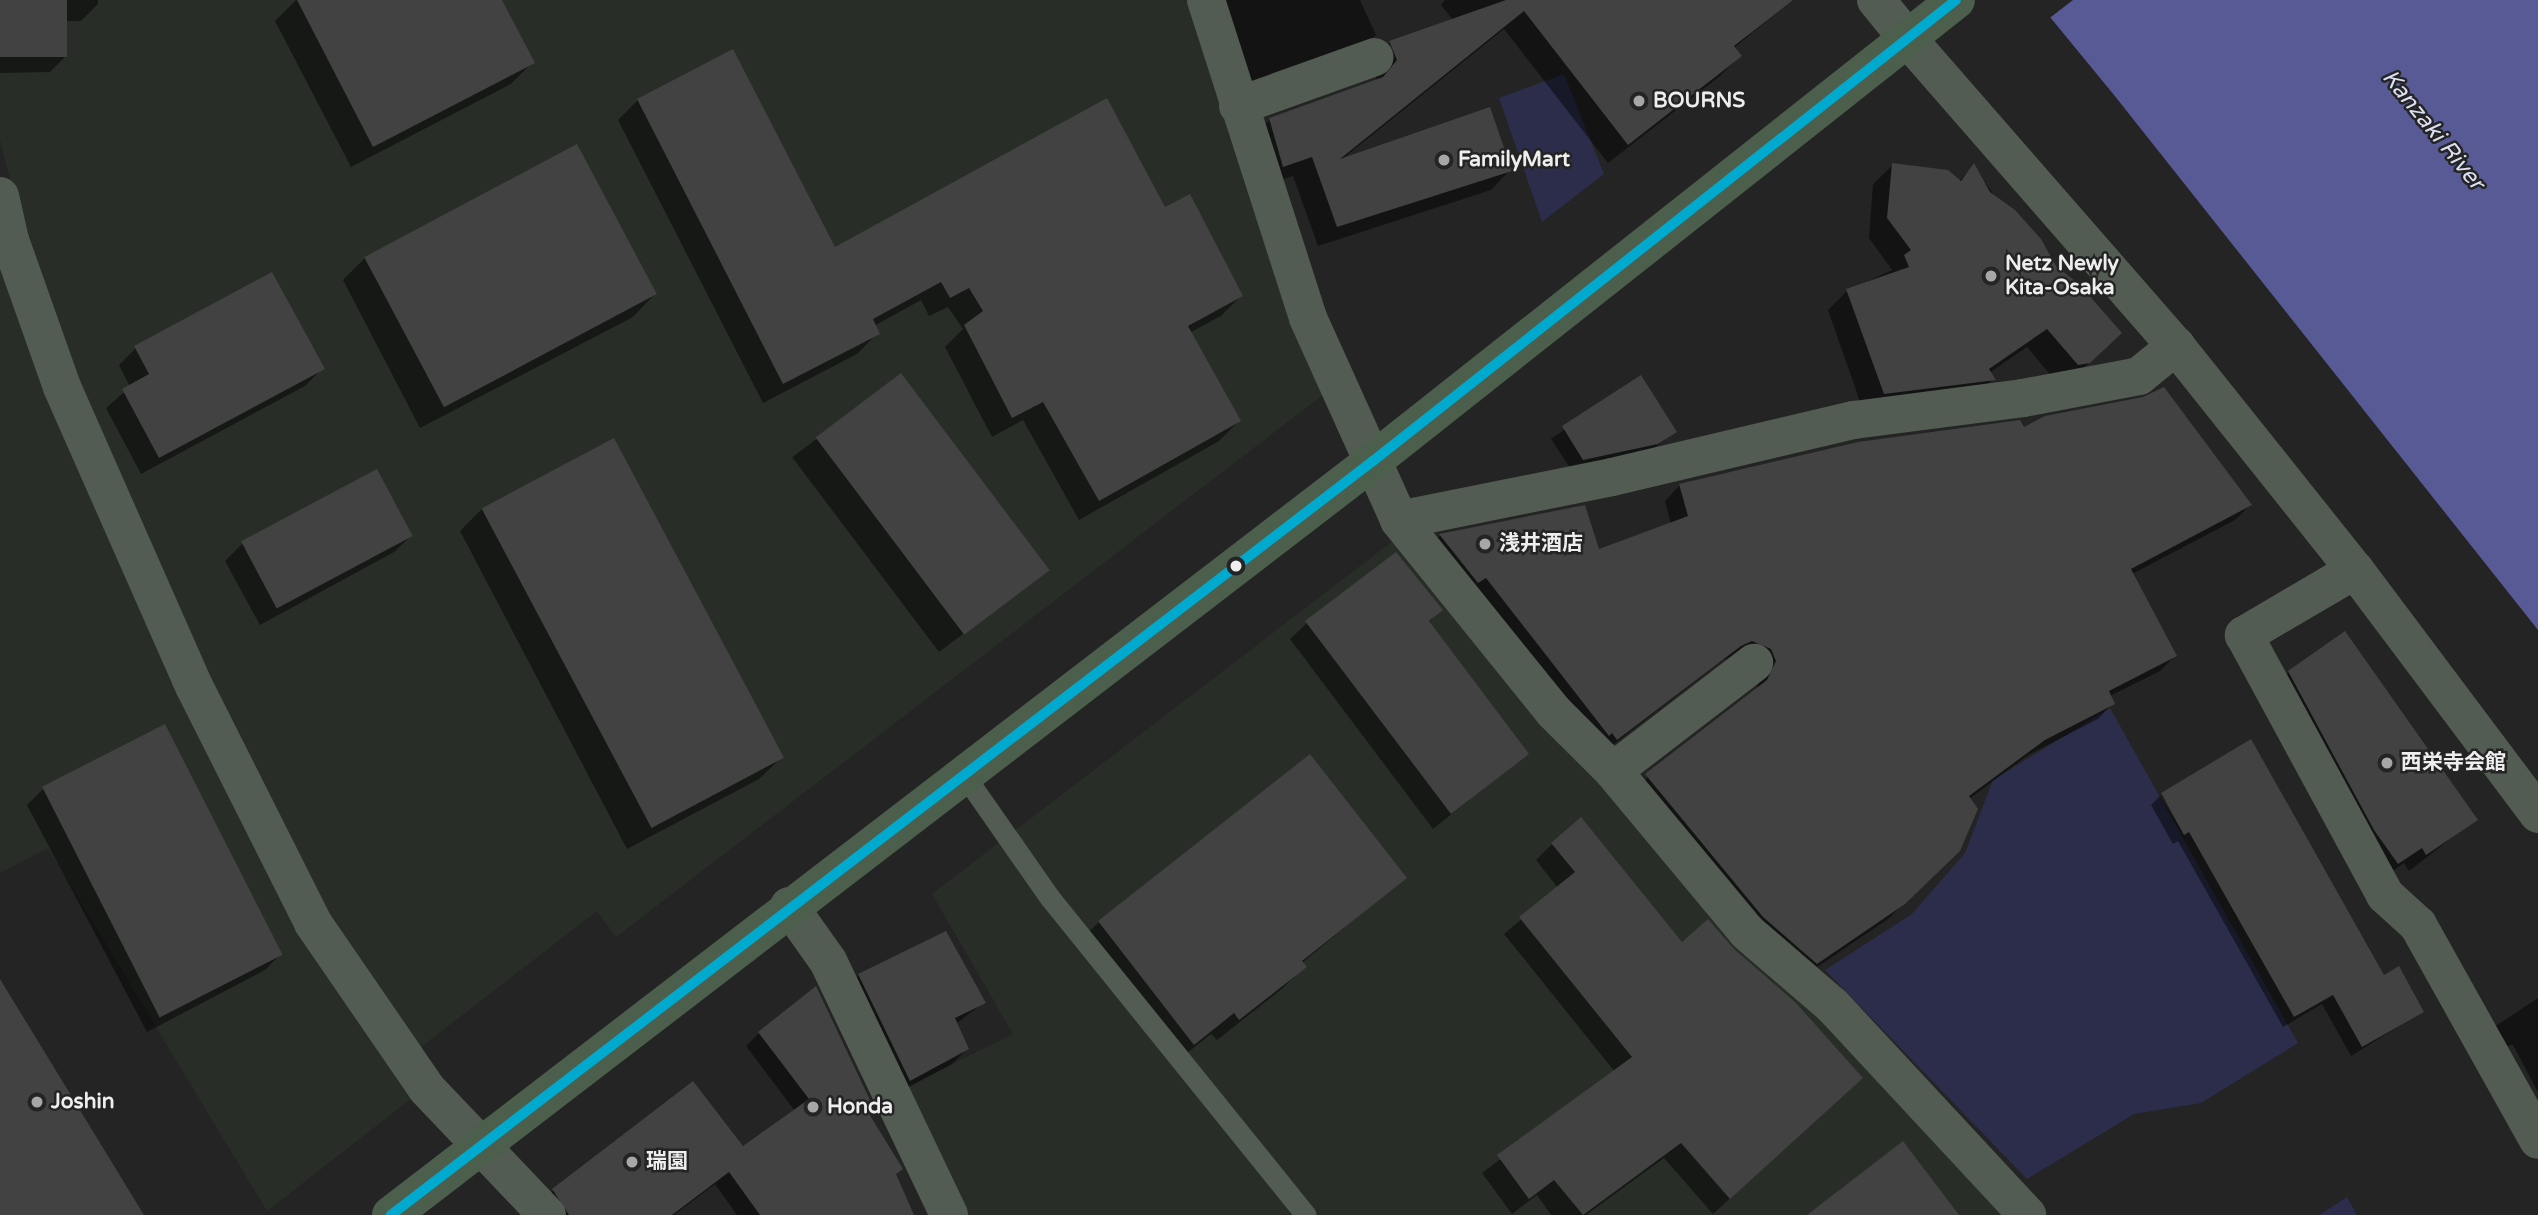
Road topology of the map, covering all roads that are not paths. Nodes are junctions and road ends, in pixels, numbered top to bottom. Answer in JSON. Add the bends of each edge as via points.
{"nodes":[{"id":1,"x":1206,"y":0,"type":"edge"},
{"id":2,"x":1876,"y":0,"type":"edge"},
{"id":3,"x":1956,"y":0,"type":"edge"},
{"id":4,"x":1913,"y":33,"type":"junction"},
{"id":5,"x":1375,"y":57,"type":"dead end"},
{"id":6,"x":1238,"y":106,"type":"junction"},
{"id":7,"x":0,"y":196,"type":"edge"},
{"id":8,"x":2176,"y":346,"type":"junction"},
{"id":9,"x":1373,"y":461,"type":"junction"},
{"id":10,"x":1399,"y":520,"type":"junction"},
{"id":11,"x":2355,"y":570,"type":"junction"},
{"id":12,"x":1754,"y":663,"type":"dead end"},
{"id":13,"x":1613,"y":771,"type":"junction"},
{"id":14,"x":962,"y":772,"type":"junction"},
{"id":15,"x":2538,"y":814,"type":"edge"},
{"id":16,"x":789,"y":906,"type":"junction"},
{"id":17,"x":2538,"y":1140,"type":"edge"},
{"id":18,"x":481,"y":1145,"type":"junction"},
{"id":19,"x":391,"y":1215,"type":"edge"},
{"id":20,"x":547,"y":1215,"type":"edge"},
{"id":21,"x":949,"y":1215,"type":"edge"},
{"id":22,"x":1306,"y":1215,"type":"edge"},
{"id":23,"x":2026,"y":1215,"type":"edge"}],
"edges":[{"from":1,"to":6,"type":"street"},
{"from":2,"to":4,"type":"street"},
{"from":3,"to":4,"type":"highway"},
{"from":4,"to":8,"type":"street"},
{"from":4,"to":9,"type":"highway"},
{"from":5,"to":6,"type":"street"},
{"from":6,"to":9,"type":"street","via":[[1308,318]]},
{"from":7,"to":18,"type":"street","via":[[10,240],[62,387],[194,685],[313,923],[427,1088]]},
{"from":8,"to":10,"type":"street","via":[[2139,376],[2023,398],[1854,419],[1612,477]]},
{"from":8,"to":11,"type":"street"},
{"from":9,"to":10,"type":"street"},
{"from":9,"to":14,"type":"highway"},
{"from":10,"to":13,"type":"street","via":[[1554,712]]},
{"from":11,"to":15,"type":"street"},
{"from":11,"to":17,"type":"street","via":[[2244,635],[2385,895],[2418,925]]},
{"from":12,"to":13,"type":"street"},
{"from":13,"to":23,"type":"street","via":[[1747,932],[1832,1004]]},
{"from":14,"to":16,"type":"highway"},
{"from":14,"to":22,"type":"lane","via":[[1050,898]]},
{"from":16,"to":18,"type":"highway"},
{"from":16,"to":21,"type":"street","via":[[828,961]]},
{"from":18,"to":19,"type":"highway"},
{"from":18,"to":20,"type":"street"}]}
